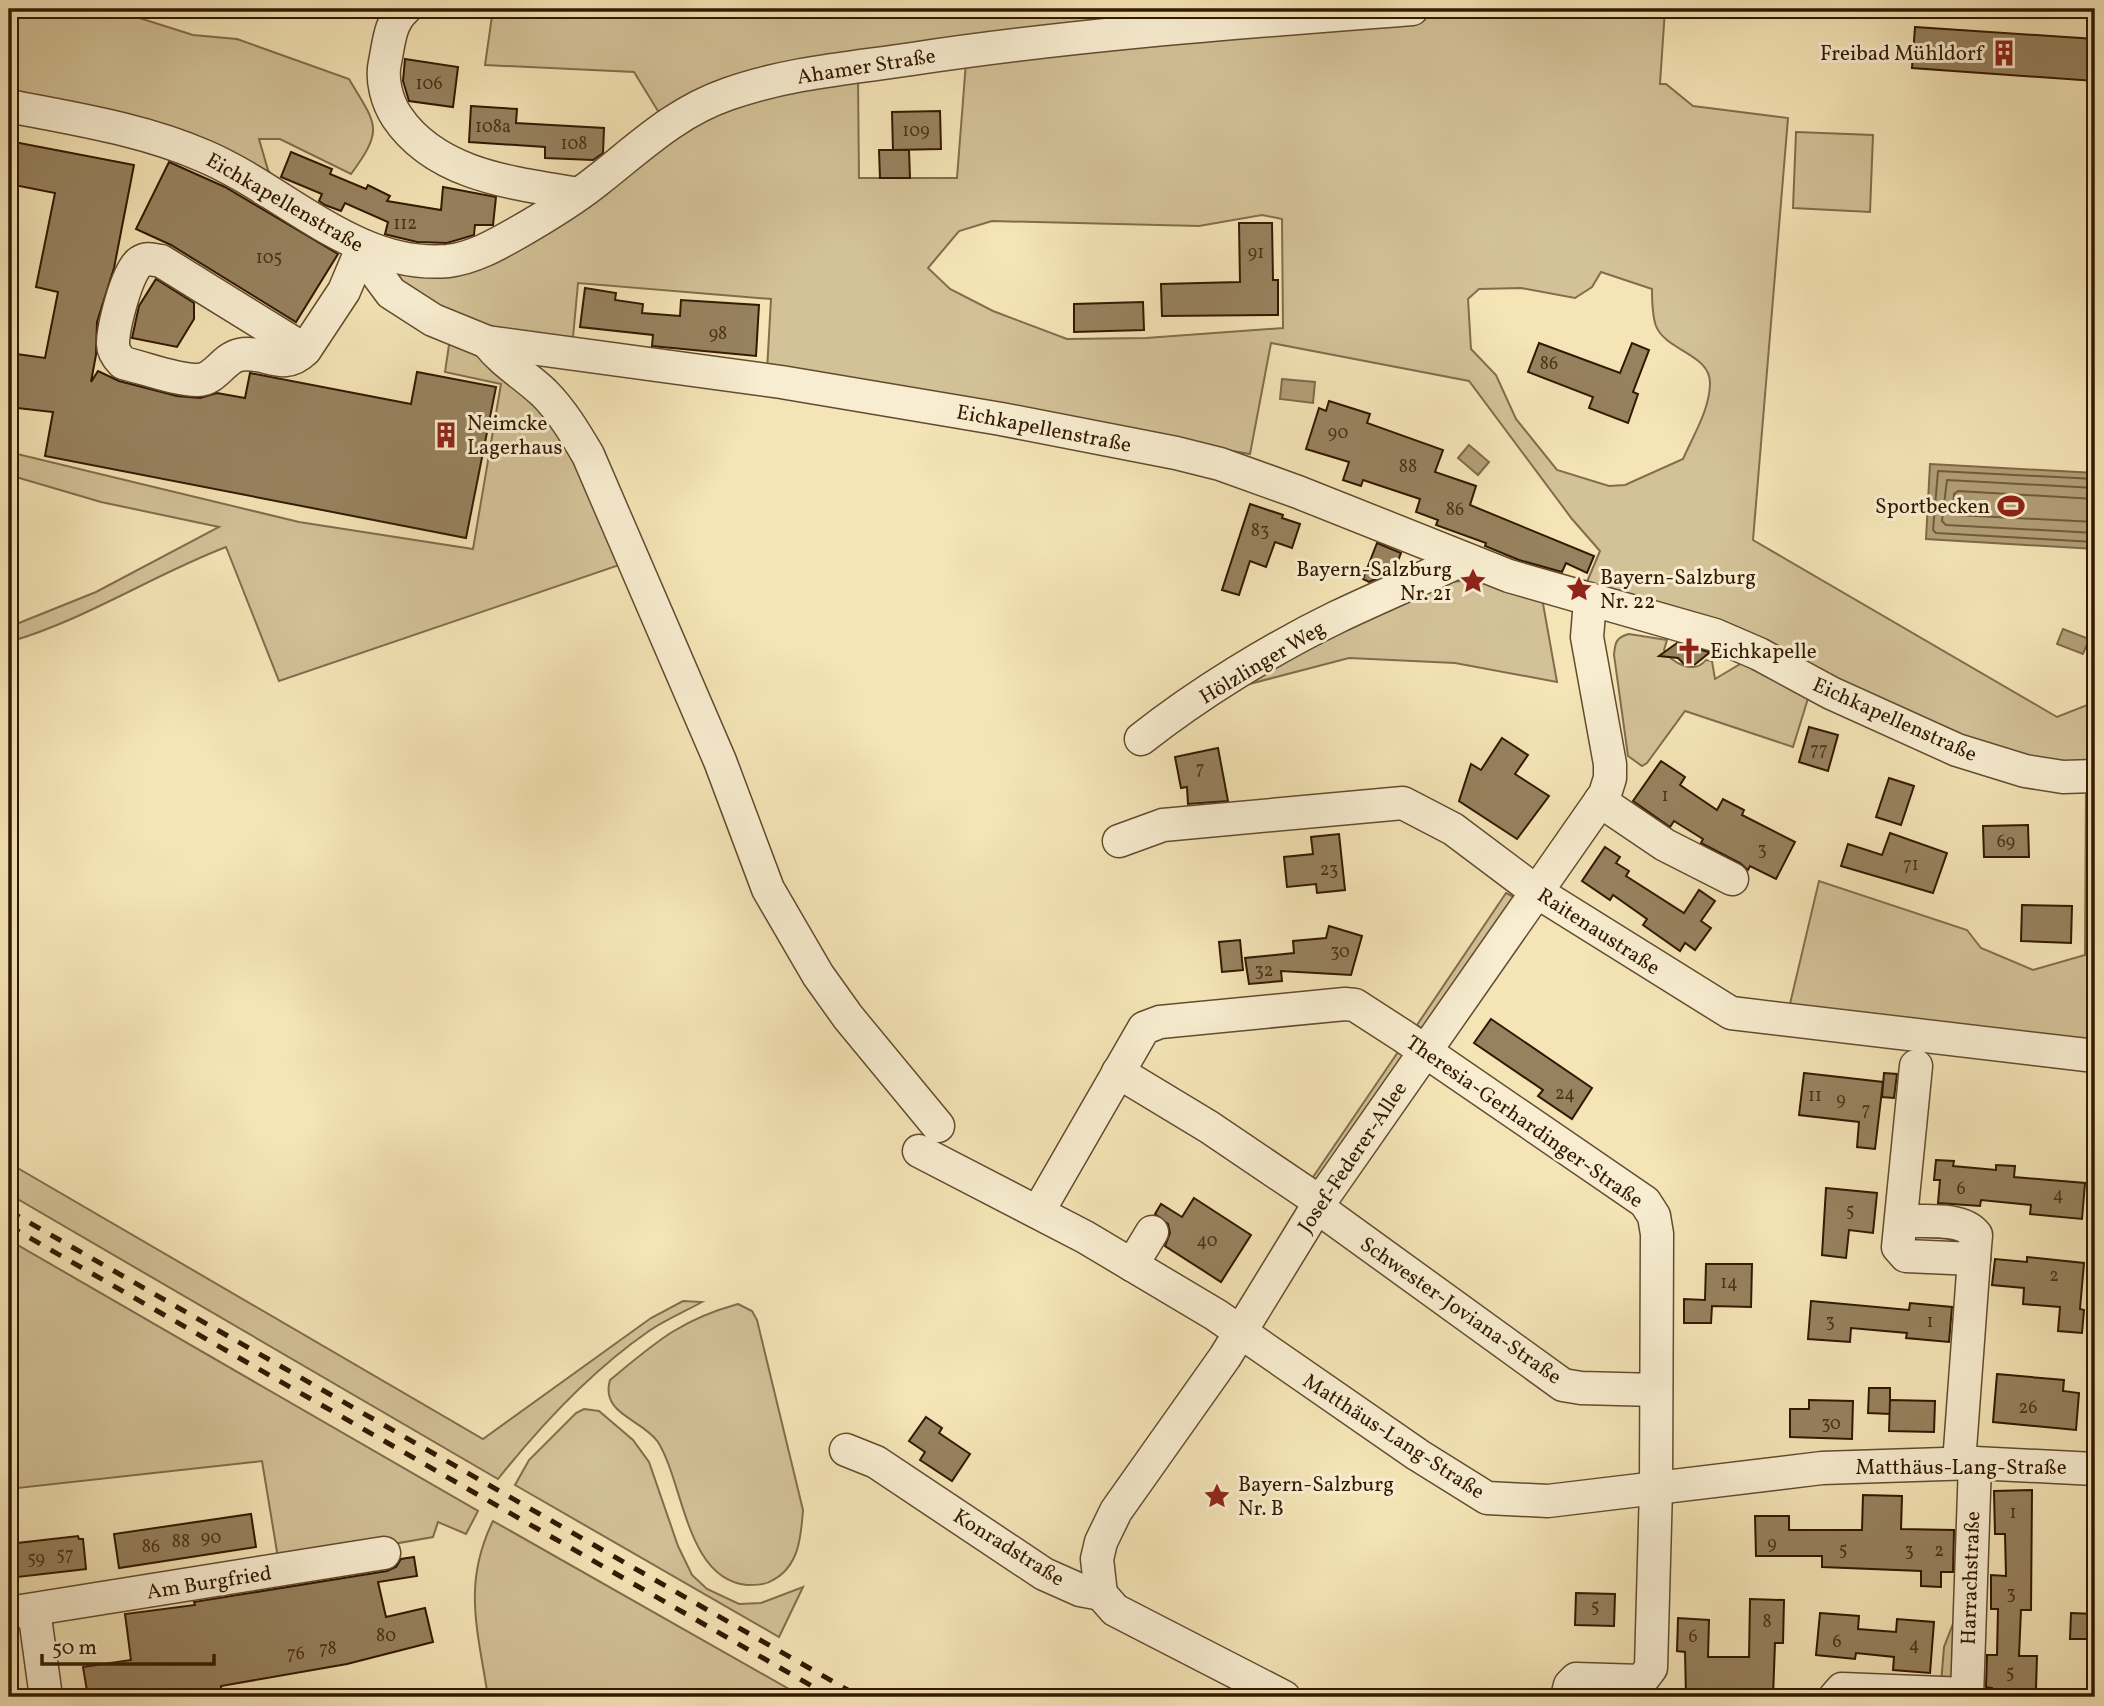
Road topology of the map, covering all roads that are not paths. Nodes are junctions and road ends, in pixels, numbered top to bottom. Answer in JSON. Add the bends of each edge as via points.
{"nodes":[{"id":1,"x":405,"y":9,"type":"edge"},
{"id":2,"x":1412,"y":9,"type":"edge"},
{"id":3,"x":9,"y":106,"type":"edge"},
{"id":4,"x":579,"y":194,"type":"junction"},
{"id":5,"x":367,"y":248,"type":"junction"},
{"id":6,"x":487,"y":342,"type":"junction"},
{"id":7,"x":305,"y":350,"type":"junction"},
{"id":8,"x":1464,"y":559,"type":"junction"},
{"id":9,"x":1590,"y":601,"type":"junction"},
{"id":10,"x":1141,"y":739,"type":"dead end"},
{"id":11,"x":2095,"y":776,"type":"edge"},
{"id":12,"x":1600,"y":801,"type":"junction"},
{"id":13,"x":1119,"y":841,"type":"dead end"},
{"id":14,"x":1732,"y":879,"type":"dead end"},
{"id":15,"x":1537,"y":892,"type":"junction"},
{"id":16,"x":1424,"y":1050,"type":"junction"},
{"id":17,"x":2095,"y":1056,"type":"edge"},
{"id":18,"x":1916,"y":1066,"type":"dead end"},
{"id":19,"x":1118,"y":1072,"type":"junction"},
{"id":20,"x":1318,"y":1205,"type":"junction"},
{"id":21,"x":1038,"y":1212,"type":"junction"},
{"id":22,"x":1152,"y":1232,"type":"dead end"},
{"id":23,"x":1132,"y":1265,"type":"junction"},
{"id":24,"x":1240,"y":1332,"type":"junction"},
{"id":25,"x":1656,"y":1390,"type":"junction"},
{"id":26,"x":846,"y":1450,"type":"dead end"},
{"id":27,"x":1967,"y":1463,"type":"junction"},
{"id":28,"x":2095,"y":1469,"type":"edge"},
{"id":29,"x":1656,"y":1488,"type":"junction"},
{"id":30,"x":384,"y":1553,"type":"dead end"},
{"id":31,"x":1101,"y":1594,"type":"junction"},
{"id":32,"x":22,"y":1612,"type":"edge"},
{"id":33,"x":1855,"y":1695,"type":"edge"},
{"id":34,"x":1967,"y":1696,"type":"edge"},
{"id":35,"x":46,"y":1697,"type":"edge"},
{"id":36,"x":1284,"y":1697,"type":"edge"},
{"id":37,"x":1567,"y":1697,"type":"edge"}],
"edges":[{"from":1,"to":4,"type":"street","via":[[395,17],[383,71],[389,105],[409,135],[450,163],[500,181]]},
{"from":2,"to":4,"type":"street","name":"Ahamer Straße","via":[[990,47],[780,79],[684,112]]},
{"from":3,"to":5,"type":"street","name":"Eichkapellenstraße","via":[[182,146],[244,174]]},
{"from":4,"to":5,"type":"street","name":"Ahamer Straße","via":[[472,256],[430,261]]},
{"from":5,"to":6,"type":"street","name":"Eichkapellenstraße","via":[[391,293],[433,320]]},
{"from":5,"to":7,"type":"street"},
{"from":6,"to":8,"type":"street","name":"Eichkapellenstraße","via":[[781,382],[1176,453],[1255,475]]},
{"from":6,"to":21,"type":"street","name":"Matthäus-Lang-Straße","via":[[561,411],[588,455],[720,761],[768,889],[818,975],[929,1138]]},
{"from":7,"to":7,"type":"street","via":[[161,261],[147,258],[129,274],[113,345],[123,363],[198,380],[211,376],[235,355],[286,361],[295,360]]},
{"from":8,"to":9,"type":"street","name":"Eichkapellenstraße"},
{"from":8,"to":10,"type":"street","name":"Hölzlinger Weg","via":[[1312,631]]},
{"from":9,"to":11,"type":"street","name":"Eichkapellenstraße","via":[[1715,635],[1957,750],[2025,771]]},
{"from":9,"to":12,"type":"street","name":"Josef-Federer-Allee","via":[[1587,637],[1610,764],[1610,778]]},
{"from":12,"to":14,"type":"street","via":[[1665,845]]},
{"from":12,"to":15,"type":"street","name":"Josef-Federer-Allee"},
{"from":13,"to":15,"type":"street","name":"Raitenaustraße","via":[[1163,825],[1404,803],[1453,829]]},
{"from":15,"to":16,"type":"street","name":"Josef-Federer-Allee"},
{"from":15,"to":17,"type":"street","name":"Raitenaustraße","via":[[1731,1013]]},
{"from":16,"to":19,"type":"street","name":"Theresia-Gerhardinger-Straße","via":[[1355,1005],[1345,1004],[1160,1022],[1144,1028]]},
{"from":16,"to":20,"type":"street","name":"Josef-Federer-Allee"},
{"from":16,"to":25,"type":"street","name":"Theresia-Gerhardinger-Straße","via":[[1645,1202],[1654,1216],[1657,1234]]},
{"from":18,"to":27,"type":"street","name":"Harrachstraße","via":[[1901,1221],[1960,1224],[1976,1235]]},
{"from":19,"to":20,"type":"street","name":"Schwester-Joviana-Straße","via":[[1209,1127]]},
{"from":19,"to":21,"type":"street","name":"Theresia-Gerhardinger-Straße"},
{"from":20,"to":24,"type":"street","name":"Josef-Federer-Allee"},
{"from":20,"to":25,"type":"street","name":"Schwester-Joviana-Straße","via":[[1563,1385]]},
{"from":21,"to":23,"type":"street","name":"Matthäus-Lang-Straße"},
{"from":22,"to":23,"type":"street"},
{"from":23,"to":24,"type":"street","name":"Matthäus-Lang-Straße"},
{"from":24,"to":29,"type":"street","name":"Matthäus-Lang-Straße","via":[[1487,1498],[1548,1501]]},
{"from":24,"to":31,"type":"street","name":"Josef-Federer-Allee","via":[[1116,1511],[1097,1559]]},
{"from":25,"to":29,"type":"street","name":"Theresia-Gerhardinger-Straße"},
{"from":26,"to":31,"type":"street","name":"Konradstraße","via":[[876,1462],[1044,1574]]},
{"from":27,"to":28,"type":"street","name":"Matthäus-Lang-Straße"},
{"from":27,"to":29,"type":"street","name":"Matthäus-Lang-Straße","via":[[1822,1468]]},
{"from":27,"to":34,"type":"street","name":"Harrachstraße"},
{"from":29,"to":37,"type":"street","name":"Theresia-Gerhardinger-Straße","via":[[1651,1668],[1641,1681],[1576,1679]]},
{"from":30,"to":32,"type":"street","name":"Am Burgfried"},
{"from":31,"to":36,"type":"street","name":"Konradstraße","via":[[1115,1610]]},
{"from":32,"to":35,"type":"street","name":"Am Burgfried"},
{"from":33,"to":34,"type":"street","name":"Harrachstraße"}]}
